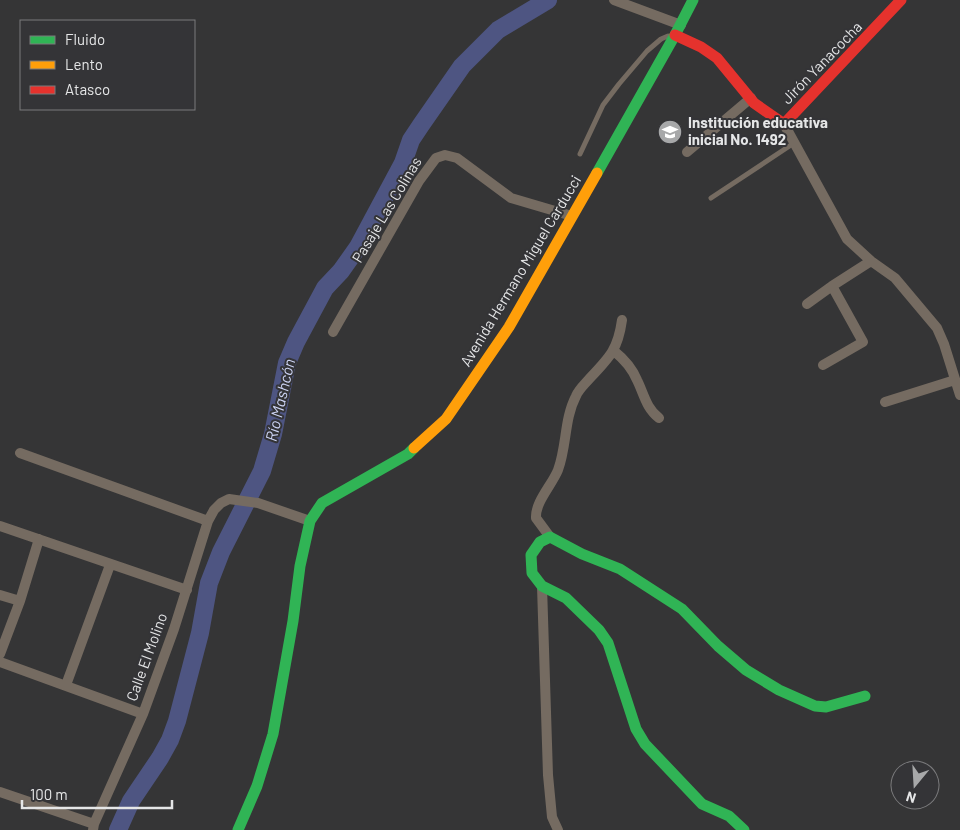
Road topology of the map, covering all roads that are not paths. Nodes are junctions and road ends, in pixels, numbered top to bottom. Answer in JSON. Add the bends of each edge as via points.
{"nodes":[{"id":1,"x":614,"y":0,"type":"edge"},
{"id":2,"x":694,"y":0,"type":"edge"},
{"id":3,"x":902,"y":0,"type":"edge"},
{"id":4,"x":678,"y":30,"type":"junction"},
{"id":5,"x":751,"y":98,"type":"junction"},
{"id":6,"x":784,"y":124,"type":"junction"},
{"id":7,"x":794,"y":143,"type":"junction"},
{"id":8,"x":687,"y":152,"type":"dead end"},
{"id":9,"x":580,"y":154,"type":"dead end"},
{"id":10,"x":711,"y":198,"type":"dead end"},
{"id":11,"x":572,"y":216,"type":"junction"},
{"id":12,"x":871,"y":261,"type":"junction"},
{"id":13,"x":832,"y":286,"type":"junction"},
{"id":14,"x":807,"y":304,"type":"dead end"},
{"id":15,"x":622,"y":320,"type":"dead end"},
{"id":16,"x":334,"y":332,"type":"dead end"},
{"id":17,"x":614,"y":351,"type":"junction"},
{"id":18,"x":823,"y":365,"type":"dead end"},
{"id":19,"x":956,"y":380,"type":"junction"},
{"id":20,"x":960,"y":395,"type":"edge"},
{"id":21,"x":885,"y":402,"type":"dead end"},
{"id":22,"x":659,"y":418,"type":"dead end"},
{"id":23,"x":20,"y":453,"type":"dead end"},
{"id":24,"x":208,"y":521,"type":"junction"},
{"id":25,"x":310,"y":521,"type":"junction"},
{"id":26,"x":0,"y":526,"type":"edge"},
{"id":27,"x":550,"y":537,"type":"junction"},
{"id":28,"x":39,"y":539,"type":"junction"},
{"id":29,"x":110,"y":565,"type":"junction"},
{"id":30,"x":542,"y":586,"type":"junction"},
{"id":31,"x":187,"y":590,"type":"junction"},
{"id":32,"x":0,"y":594,"type":"edge"},
{"id":33,"x":20,"y":601,"type":"junction"},
{"id":34,"x":0,"y":654,"type":"edge"},
{"id":35,"x":0,"y":662,"type":"edge"},
{"id":36,"x":66,"y":685,"type":"junction"},
{"id":37,"x":865,"y":696,"type":"dead end"},
{"id":38,"x":143,"y":714,"type":"junction"},
{"id":39,"x":0,"y":792,"type":"edge"},
{"id":40,"x":94,"y":827,"type":"edge"},
{"id":41,"x":238,"y":830,"type":"edge"},
{"id":42,"x":558,"y":830,"type":"edge"},
{"id":43,"x":744,"y":830,"type":"edge"}],
"edges":[{"from":1,"to":4,"type":"street"},
{"from":2,"to":4,"type":"main road","name":"Avenida Hermano Miguel Carducci"},
{"from":3,"to":6,"type":"main road","name":"Jirón Yanacocha"},
{"from":4,"to":5,"type":"main road","via":[[717,58]]},
{"from":4,"to":9,"type":"lane","via":[[647,51],[619,84],[603,105]]},
{"from":4,"to":11,"type":"main road","name":"Avenida Hermano Miguel Carducci"},
{"from":5,"to":6,"type":"main road","via":[[762,110]]},
{"from":5,"to":8,"type":"street"},
{"from":6,"to":7,"type":"street"},
{"from":7,"to":10,"type":"lane"},
{"from":7,"to":12,"type":"street","via":[[847,239]]},
{"from":11,"to":16,"type":"street","name":"Pasaje Las Colinas","via":[[511,198],[457,158],[445,155],[436,158],[373,259]]},
{"from":11,"to":25,"type":"main road","name":"Avenida Hermano Miguel Carducci","via":[[509,327],[446,419],[408,454],[322,503]]},
{"from":12,"to":13,"type":"street"},
{"from":12,"to":19,"type":"street","via":[[895,278],[936,328]]},
{"from":13,"to":14,"type":"street"},
{"from":13,"to":18,"type":"street","via":[[863,342]]},
{"from":15,"to":17,"type":"street"},
{"from":17,"to":22,"type":"street","via":[[637,378],[650,410]]},
{"from":17,"to":27,"type":"street","via":[[581,388],[573,403],[561,462],[536,513],[536,518]]},
{"from":19,"to":20,"type":"street"},
{"from":19,"to":21,"type":"street"},
{"from":23,"to":24,"type":"street"},
{"from":24,"to":25,"type":"street","name":"Calle El Molino","via":[[214,510],[230,498],[258,503]]},
{"from":24,"to":31,"type":"street","name":"Calle El Molino"},
{"from":25,"to":41,"type":"main road","name":"Avenida Hermano Miguel Carducci","via":[[274,734]]},
{"from":26,"to":28,"type":"street"},
{"from":27,"to":30,"type":"main road","via":[[540,542],[531,555],[532,573]]},
{"from":27,"to":37,"type":"main road","via":[[620,569],[656,591],[682,609],[746,670],[779,690],[815,706],[826,707]]},
{"from":28,"to":29,"type":"street"},
{"from":28,"to":33,"type":"street"},
{"from":29,"to":31,"type":"street"},
{"from":29,"to":36,"type":"street"},
{"from":30,"to":42,"type":"street","via":[[548,774],[552,817]]},
{"from":30,"to":43,"type":"main road","via":[[566,598],[608,643],[636,729],[649,749],[702,804],[729,816]]},
{"from":31,"to":38,"type":"street","name":"Calle El Molino"},
{"from":32,"to":33,"type":"street"},
{"from":33,"to":34,"type":"street"},
{"from":35,"to":36,"type":"street"},
{"from":36,"to":38,"type":"street"},
{"from":38,"to":40,"type":"street","name":"Calle El Molino"},
{"from":39,"to":40,"type":"street"}]}
